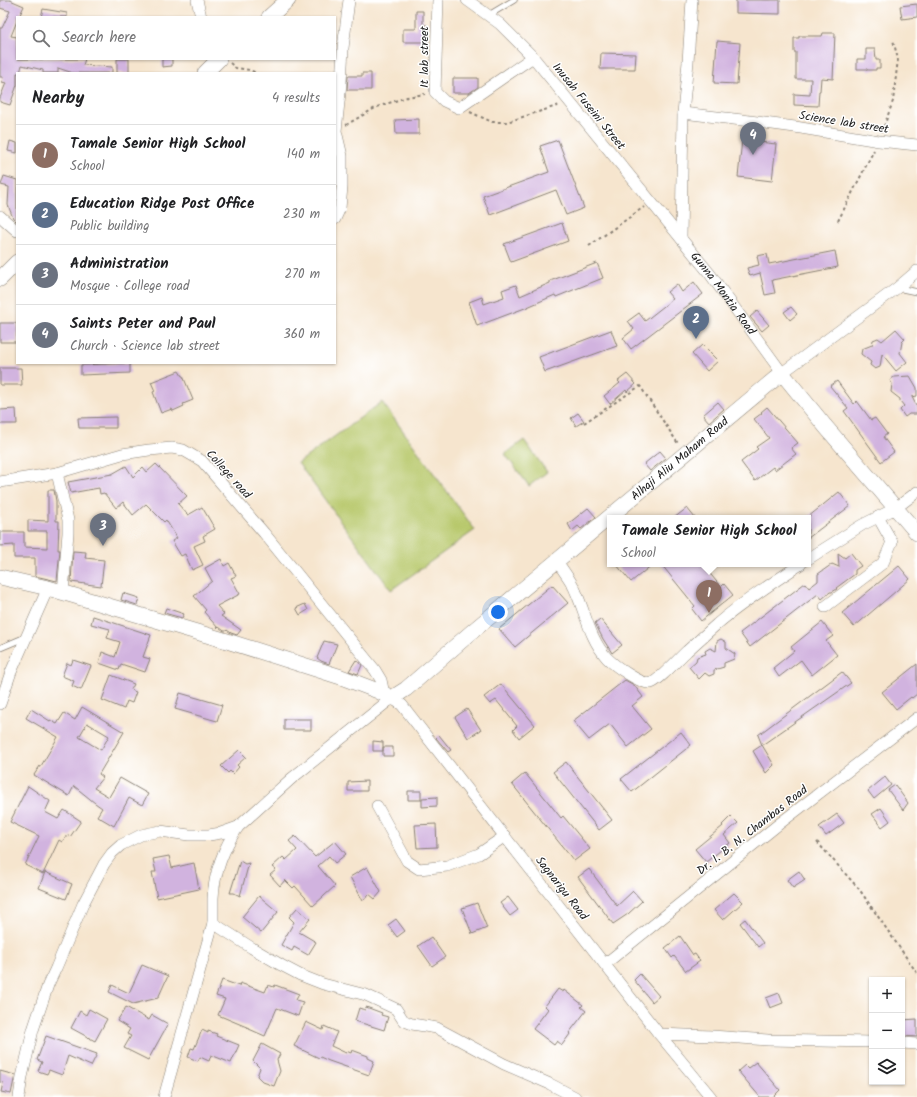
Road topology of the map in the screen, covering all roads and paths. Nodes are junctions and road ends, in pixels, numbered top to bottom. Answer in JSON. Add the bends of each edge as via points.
{"nodes":[{"id":1,"x":197,"y":0,"type":"edge"},
{"id":2,"x":288,"y":0,"type":"edge"},
{"id":3,"x":349,"y":0,"type":"edge"},
{"id":4,"x":438,"y":0,"type":"edge"},
{"id":5,"x":467,"y":0,"type":"edge"},
{"id":6,"x":514,"y":0,"type":"edge"},
{"id":7,"x":692,"y":0,"type":"edge"},
{"id":8,"x":489,"y":15,"type":"junction"},
{"id":9,"x":201,"y":16,"type":"edge"},
{"id":10,"x":269,"y":16,"type":"edge"},
{"id":11,"x":533,"y":57,"type":"junction"},
{"id":12,"x":227,"y":60,"type":"edge"},
{"id":13,"x":254,"y":72,"type":"edge"},
{"id":14,"x":435,"y":92,"type":"junction"},
{"id":15,"x":569,"y":102,"type":"junction"},
{"id":16,"x":460,"y":108,"type":"junction"},
{"id":17,"x":683,"y":113,"type":"junction"},
{"id":18,"x":336,"y":131,"type":"edge"},
{"id":19,"x":917,"y":145,"type":"edge"},
{"id":20,"x":651,"y":201,"type":"junction"},
{"id":21,"x":0,"y":216,"type":"edge"},
{"id":22,"x":336,"y":217,"type":"edge"},
{"id":23,"x":16,"y":230,"type":"edge"},
{"id":24,"x":681,"y":238,"type":"junction"},
{"id":25,"x":589,"y":246,"type":"dead end"},
{"id":26,"x":16,"y":263,"type":"edge"},
{"id":27,"x":917,"y":271,"type":"edge"},
{"id":28,"x":0,"y":279,"type":"edge"},
{"id":29,"x":897,"y":288,"type":"junction"},
{"id":30,"x":917,"y":292,"type":"edge"},
{"id":31,"x":782,"y":373,"type":"junction"},
{"id":32,"x":584,"y":423,"type":"dead end"},
{"id":33,"x":685,"y":454,"type":"junction"},
{"id":34,"x":57,"y":473,"type":"junction"},
{"id":35,"x":0,"y":482,"type":"edge"},
{"id":36,"x":917,"y":492,"type":"edge"},
{"id":37,"x":896,"y":508,"type":"junction"},
{"id":38,"x":612,"y":515,"type":"edge"},
{"id":39,"x":878,"y":517,"type":"junction"},
{"id":40,"x":607,"y":519,"type":"edge"},
{"id":41,"x":917,"y":533,"type":"edge"},
{"id":42,"x":811,"y":557,"type":"edge"},
{"id":43,"x":557,"y":561,"type":"junction"},
{"id":44,"x":796,"y":567,"type":"edge"},
{"id":45,"x":0,"y":578,"type":"edge"},
{"id":46,"x":48,"y":588,"type":"junction"},
{"id":47,"x":63,"y":592,"type":"junction"},
{"id":48,"x":825,"y":607,"type":"dead end"},
{"id":49,"x":26,"y":637,"type":"junction"},
{"id":50,"x":0,"y":648,"type":"edge"},
{"id":51,"x":388,"y":696,"type":"junction"},
{"id":52,"x":0,"y":704,"type":"edge"},
{"id":53,"x":917,"y":718,"type":"edge"},
{"id":54,"x":377,"y":806,"type":"dead end"},
{"id":55,"x":238,"y":827,"type":"junction"},
{"id":56,"x":505,"y":836,"type":"junction"},
{"id":57,"x":817,"y":842,"type":"dead end"},
{"id":58,"x":213,"y":923,"type":"junction"},
{"id":59,"x":605,"y":964,"type":"junction"},
{"id":60,"x":917,"y":974,"type":"edge"},
{"id":61,"x":659,"y":1034,"type":"junction"},
{"id":62,"x":869,"y":1042,"type":"edge"},
{"id":63,"x":905,"y":1044,"type":"edge"},
{"id":64,"x":917,"y":1044,"type":"edge"},
{"id":65,"x":19,"y":1097,"type":"edge"},
{"id":66,"x":164,"y":1097,"type":"edge"},
{"id":67,"x":575,"y":1097,"type":"edge"},
{"id":68,"x":711,"y":1097,"type":"edge"}],
"edges":[{"from":1,"to":9,"type":"street"},
{"from":2,"to":10,"type":"street"},
{"from":3,"to":18,"type":"street"},
{"from":4,"to":14,"type":"street","name":"It lab street"},
{"from":5,"to":8,"type":"street","name":"Inusah Fuseini Street"},
{"from":6,"to":8,"type":"lane"},
{"from":7,"to":17,"type":"street"},
{"from":8,"to":11,"type":"street","name":"Inusah Fuseini Street"},
{"from":11,"to":15,"type":"street","name":"Inusah Fuseini Street"},
{"from":11,"to":16,"type":"street"},
{"from":12,"to":13,"type":"path","via":[[236,68]]},
{"from":14,"to":16,"type":"street","name":"It lab street","via":[[444,102]]},
{"from":14,"to":18,"type":"path","via":[[407,97],[377,107]]},
{"from":15,"to":16,"type":"path","via":[[507,122],[492,122]]},
{"from":15,"to":20,"type":"street","name":"Inusah Fuseini Street"},
{"from":17,"to":19,"type":"street","name":"Science lab street"},
{"from":17,"to":24,"type":"street"},
{"from":18,"to":22,"type":"street","via":[[342,156],[342,187],[340,208]]},
{"from":20,"to":24,"type":"street","name":"Inusah Fuseini Street"},
{"from":20,"to":25,"type":"path"},
{"from":21,"to":23,"type":"street"},
{"from":24,"to":31,"type":"street","name":"Gunna Montia Road"},
{"from":26,"to":28,"type":"street"},
{"from":27,"to":29,"type":"street","name":"Alhaji Aliu Maham Road"},
{"from":29,"to":30,"type":"lane"},
{"from":29,"to":31,"type":"street","name":"Alhaji Aliu Maham Road"},
{"from":31,"to":33,"type":"street","name":"Alhaji Aliu Maham Road"},
{"from":31,"to":37,"type":"street","name":"Gunna Montia Road"},
{"from":32,"to":33,"type":"path","via":[[640,386]]},
{"from":33,"to":38,"type":"street","name":"Alhaji Aliu Maham Road"},
{"from":34,"to":35,"type":"street","name":"College road"},
{"from":34,"to":47,"type":"street","via":[[68,520]]},
{"from":34,"to":51,"type":"street","name":"College road","via":[[122,454],[172,448],[183,450],[202,461],[264,533],[370,665]]},
{"from":36,"to":37,"type":"street"},
{"from":37,"to":39,"type":"street"},
{"from":37,"to":41,"type":"street","name":"Gunna Montia Road"},
{"from":39,"to":42,"type":"street"},
{"from":39,"to":48,"type":"street","via":[[892,542],[883,563]]},
{"from":40,"to":43,"type":"street","name":"Alhaji Aliu Maham Road"},
{"from":43,"to":44,"type":"street","via":[[576,590],[595,642],[608,658],[646,683],[658,679],[718,624]]},
{"from":43,"to":51,"type":"street","name":"Alhaji Aliu Maham Road","via":[[406,689]]},
{"from":45,"to":46,"type":"street"},
{"from":46,"to":47,"type":"street"},
{"from":46,"to":49,"type":"street"},
{"from":47,"to":51,"type":"street","via":[[341,677]]},
{"from":49,"to":50,"type":"lane"},
{"from":49,"to":52,"type":"street"},
{"from":51,"to":55,"type":"street"},
{"from":51,"to":56,"type":"street","name":"Sagnarigu Road","via":[[402,705]]},
{"from":53,"to":59,"type":"street","name":"Dr. I. B. N. Chambas Road"},
{"from":54,"to":56,"type":"street","via":[[407,861],[419,869],[447,866],[478,854]]},
{"from":55,"to":58,"type":"street","via":[[223,854],[216,879]]},
{"from":55,"to":65,"type":"street","via":[[209,835],[160,832],[146,834],[121,845],[112,853],[83,904],[48,985],[33,1030]]},
{"from":56,"to":59,"type":"street","name":"Sagnarigu Road"},
{"from":57,"to":60,"type":"path","via":[[859,889]]},
{"from":58,"to":66,"type":"street"},
{"from":58,"to":67,"type":"street","via":[[300,975],[366,995],[396,1010],[407,1022],[437,1028],[504,1064]]},
{"from":59,"to":61,"type":"street","name":"Sagnarigu Road"},
{"from":61,"to":62,"type":"street"},
{"from":61,"to":68,"type":"street","name":"Sagnarigu Road"},
{"from":63,"to":64,"type":"street"}]}
